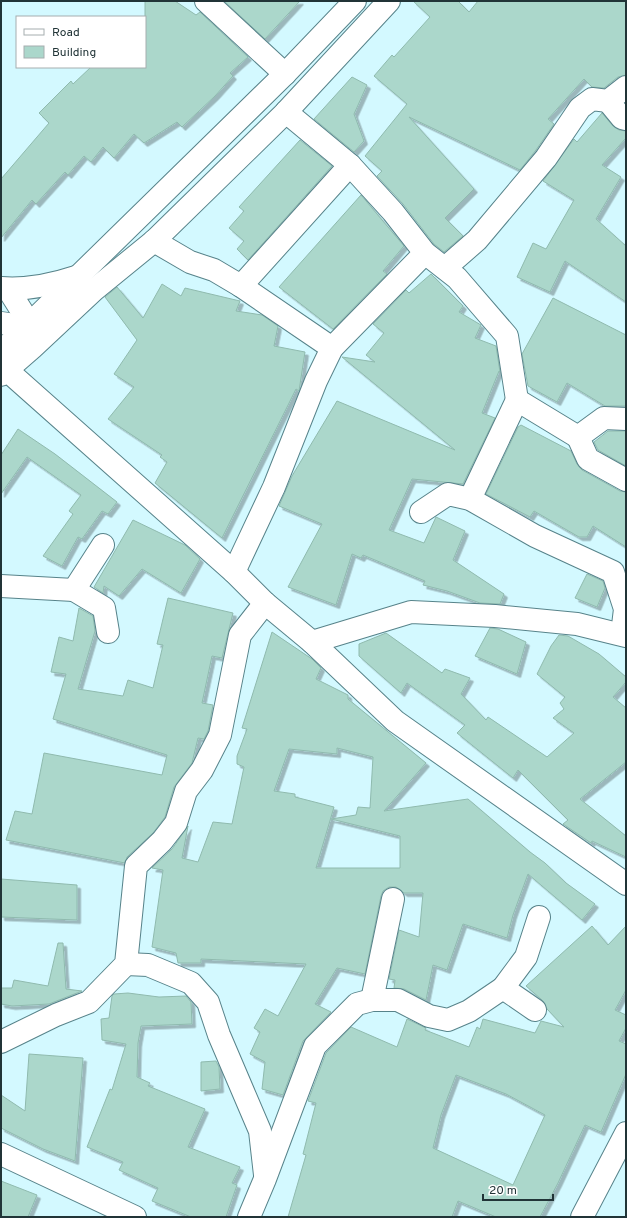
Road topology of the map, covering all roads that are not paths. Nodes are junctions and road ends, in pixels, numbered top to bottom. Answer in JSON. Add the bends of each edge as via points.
{"nodes":[{"id":1,"x":206,"y":1,"type":"edge"},
{"id":2,"x":355,"y":1,"type":"edge"},
{"id":3,"x":389,"y":1,"type":"edge"},
{"id":4,"x":285,"y":74,"type":"junction"},
{"id":5,"x":626,"y":87,"type":"edge"},
{"id":6,"x":608,"y":101,"type":"junction"},
{"id":7,"x":286,"y":112,"type":"junction"},
{"id":8,"x":626,"y":119,"type":"edge"},
{"id":9,"x":350,"y":165,"type":"junction"},
{"id":10,"x":154,"y":241,"type":"junction"},
{"id":11,"x":425,"y":253,"type":"junction"},
{"id":12,"x":445,"y":268,"type":"junction"},
{"id":13,"x":79,"y":276,"type":"junction"},
{"id":14,"x":240,"y":286,"type":"junction"},
{"id":15,"x":4,"y":288,"type":"edge"},
{"id":16,"x":1,"y":323,"type":"edge"},
{"id":17,"x":27,"y":326,"type":"junction"},
{"id":18,"x":50,"y":330,"type":"junction"},
{"id":19,"x":32,"y":348,"type":"junction"},
{"id":20,"x":332,"y":348,"type":"junction"},
{"id":21,"x":2,"y":359,"type":"edge"},
{"id":22,"x":517,"y":400,"type":"junction"},
{"id":23,"x":626,"y":420,"type":"edge"},
{"id":24,"x":578,"y":437,"type":"junction"},
{"id":25,"x":626,"y":480,"type":"edge"},
{"id":26,"x":470,"y":499,"type":"junction"},
{"id":27,"x":421,"y":512,"type":"dead end"},
{"id":28,"x":103,"y":545,"type":"dead end"},
{"id":29,"x":620,"y":568,"type":"edge"},
{"id":30,"x":234,"y":572,"type":"junction"},
{"id":31,"x":1,"y":586,"type":"edge"},
{"id":32,"x":74,"y":590,"type":"junction"},
{"id":33,"x":265,"y":603,"type":"junction"},
{"id":34,"x":108,"y":632,"type":"dead end"},
{"id":35,"x":624,"y":635,"type":"edge"},
{"id":36,"x":312,"y":642,"type":"junction"},
{"id":37,"x":626,"y":884,"type":"edge"},
{"id":38,"x":393,"y":899,"type":"dead end"},
{"id":39,"x":539,"y":917,"type":"dead end"},
{"id":40,"x":126,"y":964,"type":"junction"},
{"id":41,"x":503,"y":988,"type":"junction"},
{"id":42,"x":372,"y":1000,"type":"junction"},
{"id":43,"x":534,"y":1010,"type":"dead end"},
{"id":44,"x":1,"y":1042,"type":"edge"},
{"id":45,"x":626,"y":1133,"type":"edge"},
{"id":46,"x":1,"y":1154,"type":"edge"},
{"id":47,"x":265,"y":1180,"type":"junction"},
{"id":48,"x":134,"y":1217,"type":"edge"},
{"id":49,"x":249,"y":1217,"type":"edge"},
{"id":50,"x":582,"y":1217,"type":"edge"}],
"edges":[{"from":1,"to":4,"type":"street"},
{"from":2,"to":4,"type":"street"},
{"from":3,"to":7,"type":"street"},
{"from":4,"to":13,"type":"street"},
{"from":5,"to":6,"type":"street"},
{"from":6,"to":8,"type":"street","via":[[622,118]]},
{"from":6,"to":12,"type":"street","via":[[592,100],[580,108],[546,158],[477,240]]},
{"from":7,"to":9,"type":"street"},
{"from":7,"to":10,"type":"street"},
{"from":9,"to":11,"type":"street","via":[[393,212]]},
{"from":9,"to":14,"type":"street"},
{"from":10,"to":14,"type":"street","via":[[190,262],[214,270]]},
{"from":10,"to":18,"type":"street","via":[[111,275]]},
{"from":11,"to":12,"type":"street"},
{"from":11,"to":20,"type":"street"},
{"from":12,"to":22,"type":"street","via":[[457,278],[507,336]]},
{"from":13,"to":15,"type":"street","via":[[53,285]]},
{"from":13,"to":17,"type":"street"},
{"from":14,"to":20,"type":"street"},
{"from":15,"to":17,"type":"street","via":[[23,313]]},
{"from":16,"to":17,"type":"street"},
{"from":17,"to":18,"type":"street"},
{"from":17,"to":19,"type":"street"},
{"from":17,"to":21,"type":"street"},
{"from":18,"to":19,"type":"street"},
{"from":19,"to":21,"type":"street"},
{"from":20,"to":30,"type":"street","via":[[316,381],[274,487]]},
{"from":21,"to":30,"type":"street"},
{"from":22,"to":24,"type":"street"},
{"from":22,"to":26,"type":"street"},
{"from":23,"to":24,"type":"street","via":[[604,418]]},
{"from":24,"to":25,"type":"street","via":[[588,459]]},
{"from":26,"to":27,"type":"street","via":[[448,494]]},
{"from":26,"to":29,"type":"street","via":[[535,536]]},
{"from":28,"to":32,"type":"street"},
{"from":29,"to":35,"type":"street","via":[[625,609]]},
{"from":30,"to":33,"type":"street"},
{"from":31,"to":32,"type":"street"},
{"from":32,"to":34,"type":"street","via":[[104,608]]},
{"from":33,"to":36,"type":"street"},
{"from":33,"to":40,"type":"street","via":[[240,635],[220,735],[202,770],[186,791],[176,823],[162,841],[136,866]]},
{"from":35,"to":36,"type":"street","via":[[577,624],[495,616],[411,612]]},
{"from":36,"to":37,"type":"street","via":[[395,721]]},
{"from":38,"to":42,"type":"street"},
{"from":39,"to":41,"type":"street","via":[[526,957]]},
{"from":40,"to":44,"type":"street","via":[[89,1002]]},
{"from":40,"to":47,"type":"street","via":[[148,965],[191,983],[208,1002],[219,1035],[260,1131]]},
{"from":41,"to":42,"type":"street","via":[[469,1011],[448,1020],[428,1016],[398,1000]]},
{"from":41,"to":43,"type":"street"},
{"from":42,"to":47,"type":"street","via":[[357,1004],[315,1046]]},
{"from":45,"to":50,"type":"street"},
{"from":46,"to":48,"type":"street"},
{"from":47,"to":49,"type":"street"}]}
